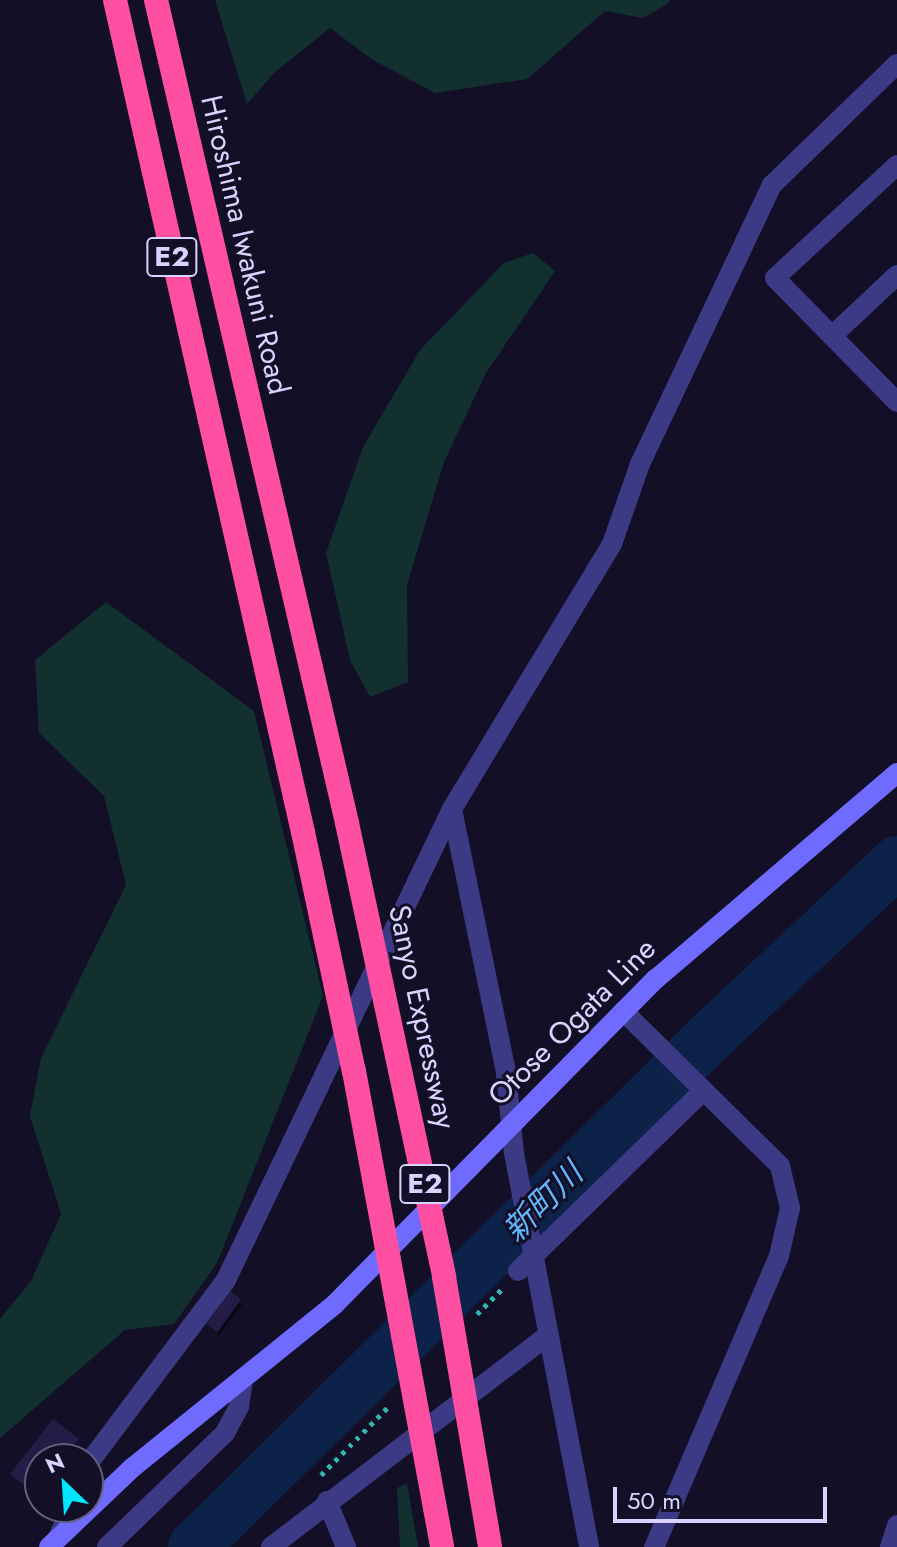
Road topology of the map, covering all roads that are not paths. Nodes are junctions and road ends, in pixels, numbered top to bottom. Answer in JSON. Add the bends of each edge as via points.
{"nodes":[{"id":1,"x":115,"y":0,"type":"edge"},
{"id":2,"x":156,"y":0,"type":"edge"},
{"id":3,"x":897,"y":64,"type":"edge"},
{"id":4,"x":897,"y":165,"type":"edge"},
{"id":5,"x":897,"y":275,"type":"edge"},
{"id":6,"x":832,"y":336,"type":"junction"},
{"id":7,"x":897,"y":402,"type":"edge"},
{"id":8,"x":271,"y":505,"type":"joint"},
{"id":9,"x":897,"y":773,"type":"edge"},
{"id":10,"x":452,"y":809,"type":"junction"},
{"id":11,"x":623,"y":1011,"type":"junction"},
{"id":12,"x":700,"y":1088,"type":"junction"},
{"id":13,"x":511,"y":1125,"type":"junction"},
{"id":14,"x":534,"y":1249,"type":"junction"},
{"id":15,"x":518,"y":1271,"type":"road end"},
{"id":16,"x":548,"y":1335,"type":"junction"},
{"id":17,"x":243,"y":1378,"type":"junction"},
{"id":18,"x":104,"y":1443,"type":"edge"},
{"id":19,"x":327,"y":1501,"type":"junction"},
{"id":20,"x":63,"y":1523,"type":"edge"},
{"id":21,"x":897,"y":1525,"type":"edge"},
{"id":22,"x":54,"y":1542,"type":"edge"},
{"id":23,"x":107,"y":1547,"type":"edge"},
{"id":24,"x":271,"y":1547,"type":"edge"},
{"id":25,"x":346,"y":1547,"type":"edge"},
{"id":26,"x":442,"y":1547,"type":"edge"},
{"id":27,"x":490,"y":1547,"type":"edge"},
{"id":28,"x":589,"y":1547,"type":"edge"},
{"id":29,"x":654,"y":1547,"type":"edge"},
{"id":30,"x":890,"y":1547,"type":"edge"}],
"edges":[{"from":1,"to":26,"type":"highway","number":"E2","bridge":true,"via":[[354,1071]]},
{"from":2,"to":8,"type":"highway","name":"Hiroshima Iwakuni Road","number":"E2"},
{"from":3,"to":10,"type":"street","via":[[772,185],[652,438],[612,544]]},
{"from":4,"to":6,"type":"street","via":[[775,278]]},
{"from":5,"to":6,"type":"street"},
{"from":6,"to":7,"type":"street"},
{"from":8,"to":27,"type":"highway","name":"Sanyo Expressway","number":"E2","bridge":true,"via":[[400,1057]]},
{"from":9,"to":11,"type":"main road","name":"Otose Ogata Line","via":[[717,924]]},
{"from":10,"to":13,"type":"street","via":[[506,1073]]},
{"from":10,"to":18,"type":"street","via":[[226,1280]]},
{"from":11,"to":12,"type":"street"},
{"from":11,"to":13,"type":"main road","name":"Otose Ogata Line"},
{"from":12,"to":14,"type":"street"},
{"from":12,"to":29,"type":"street","via":[[780,1166],[790,1208],[779,1256]]},
{"from":13,"to":14,"type":"street"},
{"from":13,"to":17,"type":"main road","name":"Otose Ogata Line","via":[[335,1304]]},
{"from":14,"to":15,"type":"street"},
{"from":14,"to":16,"type":"street"},
{"from":16,"to":19,"type":"street"},
{"from":16,"to":28,"type":"street"},
{"from":17,"to":22,"type":"main road","name":"Otose Ogata Line","via":[[132,1468]]},
{"from":17,"to":23,"type":"street","via":[[239,1406],[225,1433]]},
{"from":19,"to":24,"type":"street"},
{"from":19,"to":25,"type":"street"},
{"from":20,"to":22,"type":"street"},
{"from":21,"to":30,"type":"street"}]}
